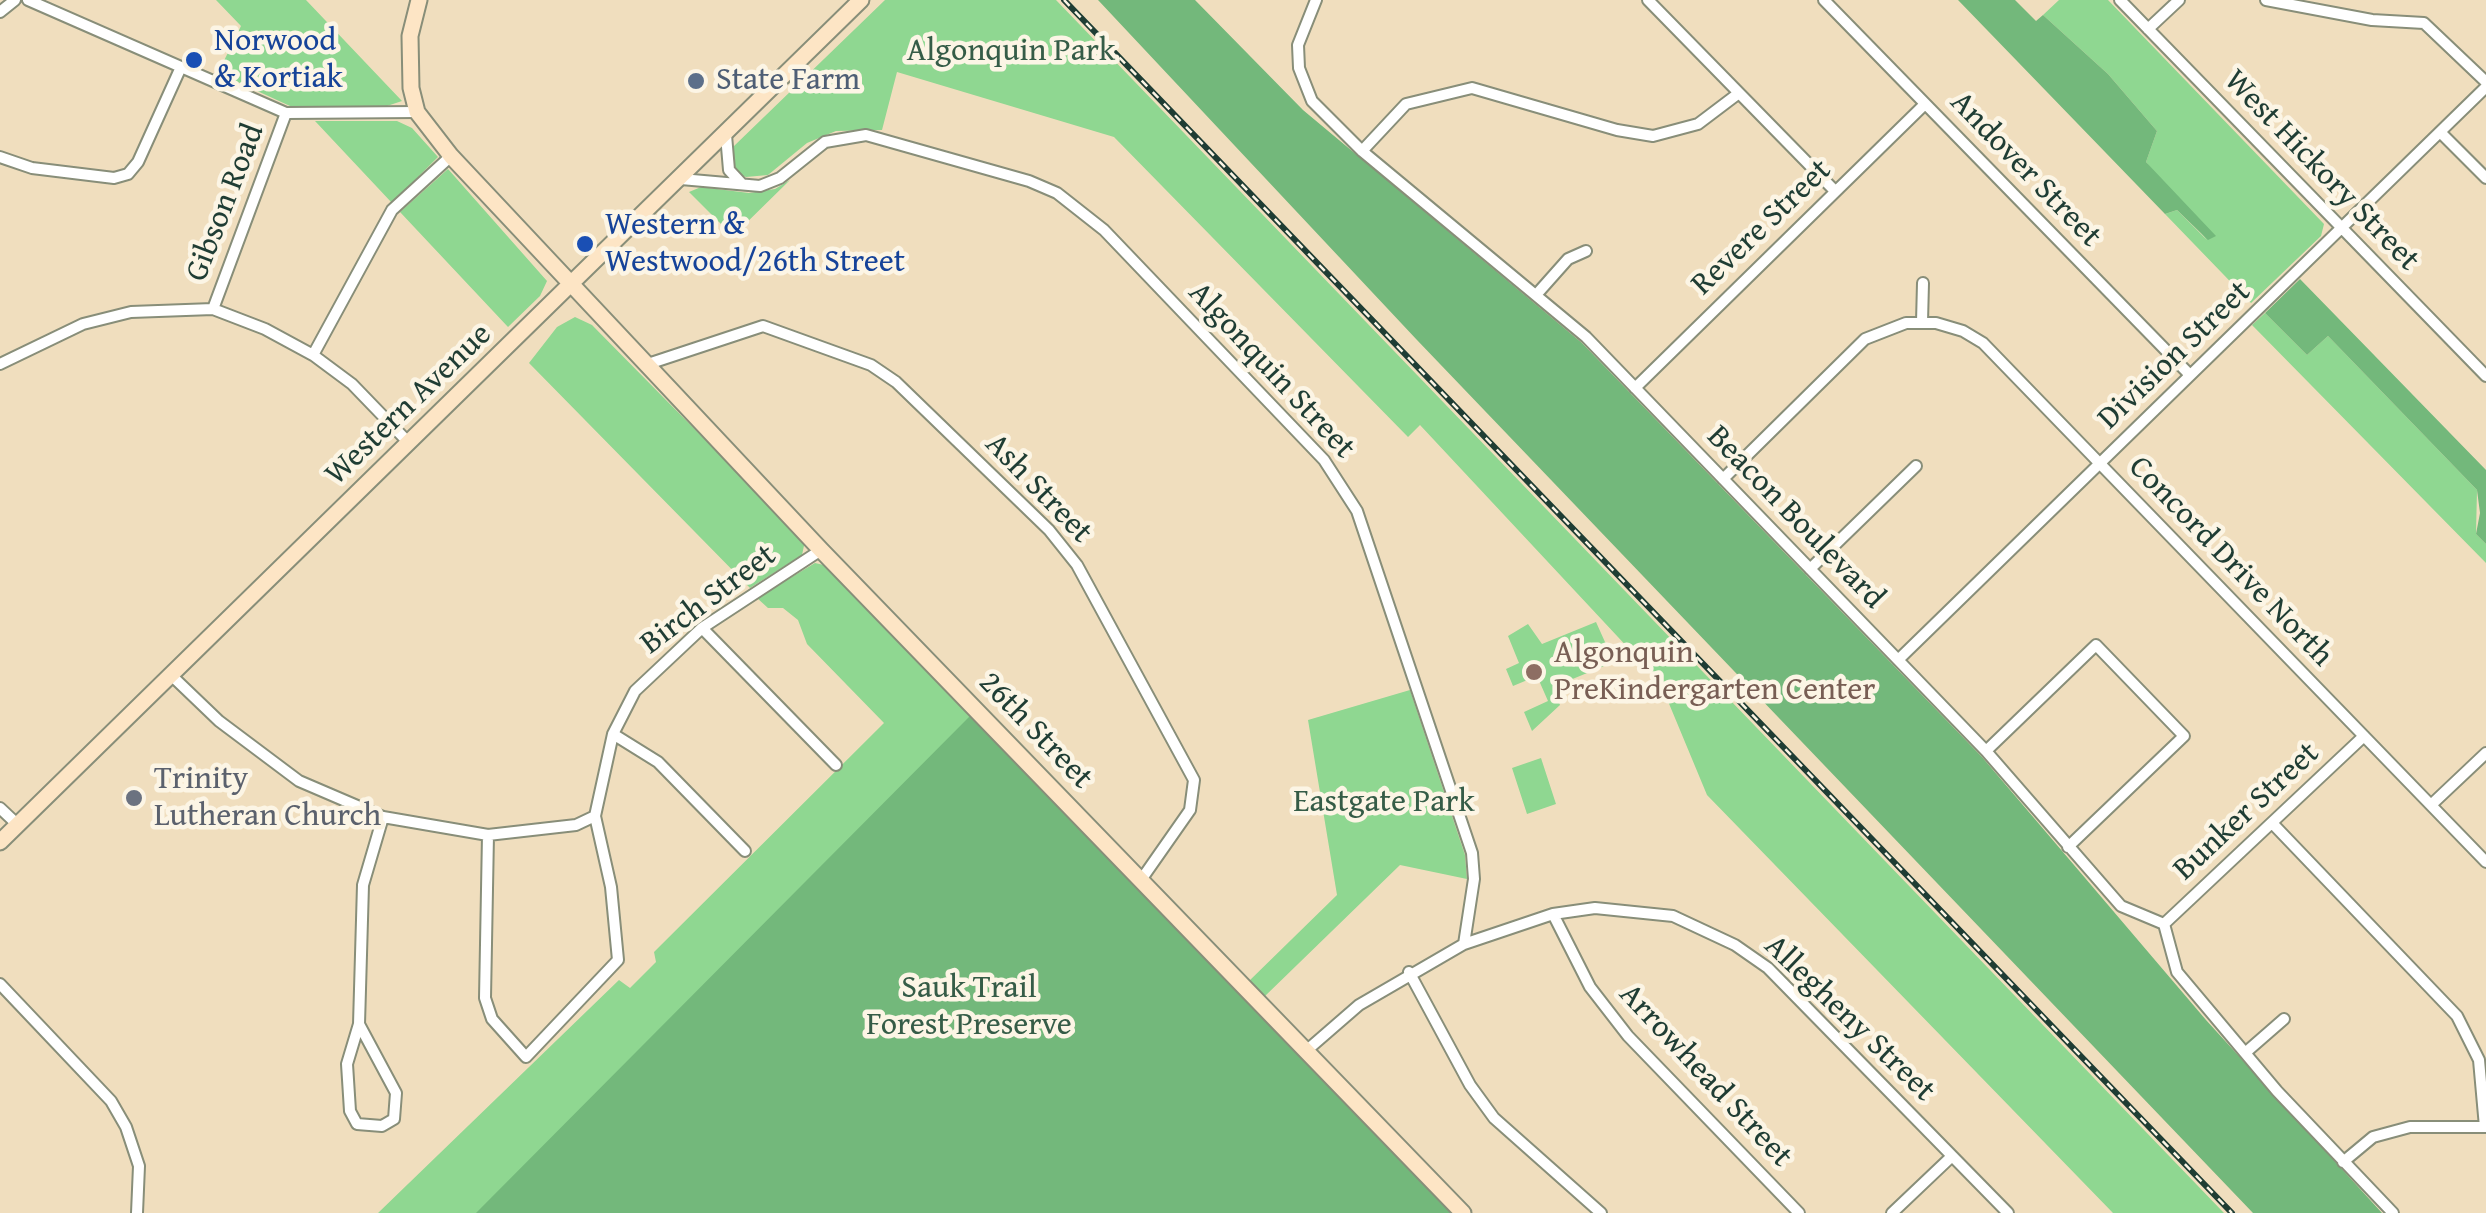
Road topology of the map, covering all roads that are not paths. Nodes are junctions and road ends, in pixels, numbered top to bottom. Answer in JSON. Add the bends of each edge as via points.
{"nodes":[{"id":1,"x":15,"y":0,"type":"edge"},
{"id":2,"x":28,"y":0,"type":"edge"},
{"id":3,"x":419,"y":0,"type":"edge"},
{"id":4,"x":1316,"y":0,"type":"edge"},
{"id":5,"x":1648,"y":0,"type":"edge"},
{"id":6,"x":1824,"y":0,"type":"edge"},
{"id":7,"x":2120,"y":0,"type":"edge"},
{"id":8,"x":2179,"y":0,"type":"edge"},
{"id":9,"x":2266,"y":0,"type":"edge"},
{"id":10,"x":862,"y":2,"type":"edge"},
{"id":11,"x":0,"y":12,"type":"edge"},
{"id":12,"x":2148,"y":28,"type":"junction"},
{"id":13,"x":181,"y":67,"type":"junction"},
{"id":14,"x":2486,"y":85,"type":"edge"},
{"id":15,"x":1740,"y":92,"type":"junction"},
{"id":16,"x":1925,"y":104,"type":"junction"},
{"id":17,"x":417,"y":112,"type":"junction"},
{"id":18,"x":286,"y":113,"type":"junction"},
{"id":19,"x":2440,"y":132,"type":"junction"},
{"id":20,"x":726,"y":134,"type":"junction"},
{"id":21,"x":1362,"y":151,"type":"junction"},
{"id":22,"x":450,"y":156,"type":"junction"},
{"id":23,"x":0,"y":157,"type":"edge"},
{"id":24,"x":2486,"y":178,"type":"edge"},
{"id":25,"x":681,"y":179,"type":"junction"},
{"id":26,"x":743,"y":185,"type":"junction"},
{"id":27,"x":1835,"y":192,"type":"junction"},
{"id":28,"x":2340,"y":228,"type":"junction"},
{"id":29,"x":1586,"y":251,"type":"dead end"},
{"id":30,"x":573,"y":282,"type":"junction"},
{"id":31,"x":1923,"y":283,"type":"dead end"},
{"id":32,"x":1536,"y":295,"type":"junction"},
{"id":33,"x":213,"y":310,"type":"junction"},
{"id":34,"x":1922,"y":322,"type":"junction"},
{"id":35,"x":313,"y":354,"type":"junction"},
{"id":36,"x":0,"y":364,"type":"edge"},
{"id":37,"x":648,"y":364,"type":"junction"},
{"id":38,"x":2190,"y":375,"type":"junction"},
{"id":39,"x":2486,"y":376,"type":"edge"},
{"id":40,"x":1635,"y":388,"type":"junction"},
{"id":41,"x":408,"y":443,"type":"junction"},
{"id":42,"x":2100,"y":464,"type":"junction"},
{"id":43,"x":1916,"y":466,"type":"dead end"},
{"id":44,"x":1723,"y":479,"type":"junction"},
{"id":45,"x":821,"y":550,"type":"junction"},
{"id":46,"x":1810,"y":569,"type":"junction"},
{"id":47,"x":702,"y":628,"type":"junction"},
{"id":48,"x":1898,"y":660,"type":"junction"},
{"id":49,"x":171,"y":675,"type":"junction"},
{"id":50,"x":613,"y":734,"type":"junction"},
{"id":51,"x":2364,"y":736,"type":"junction"},
{"id":52,"x":1986,"y":751,"type":"junction"},
{"id":53,"x":2486,"y":753,"type":"edge"},
{"id":54,"x":836,"y":765,"type":"dead end"},
{"id":55,"x":2431,"y":805,"type":"junction"},
{"id":56,"x":0,"y":808,"type":"edge"},
{"id":57,"x":594,"y":816,"type":"junction"},
{"id":58,"x":382,"y":817,"type":"junction"},
{"id":59,"x":2273,"y":824,"type":"junction"},
{"id":60,"x":18,"y":825,"type":"junction"},
{"id":61,"x":488,"y":835,"type":"junction"},
{"id":62,"x":0,"y":842,"type":"edge"},
{"id":63,"x":2068,"y":847,"type":"junction"},
{"id":64,"x":745,"y":850,"type":"dead end"},
{"id":65,"x":2486,"y":862,"type":"edge"},
{"id":66,"x":1141,"y":880,"type":"junction"},
{"id":67,"x":1553,"y":914,"type":"junction"},
{"id":68,"x":2164,"y":924,"type":"junction"},
{"id":69,"x":1464,"y":944,"type":"junction"},
{"id":70,"x":1409,"y":972,"type":"junction"},
{"id":71,"x":0,"y":984,"type":"edge"},
{"id":72,"x":2284,"y":1019,"type":"dead end"},
{"id":73,"x":359,"y":1024,"type":"junction"},
{"id":74,"x":1306,"y":1051,"type":"junction"},
{"id":75,"x":2245,"y":1053,"type":"junction"},
{"id":76,"x":2485,"y":1128,"type":"edge"},
{"id":77,"x":1952,"y":1156,"type":"junction"},
{"id":78,"x":2343,"y":1162,"type":"junction"},
{"id":79,"x":137,"y":1213,"type":"edge"},
{"id":80,"x":1463,"y":1213,"type":"edge"},
{"id":81,"x":1602,"y":1213,"type":"edge"},
{"id":82,"x":1799,"y":1213,"type":"edge"},
{"id":83,"x":1892,"y":1213,"type":"edge"},
{"id":84,"x":2008,"y":1213,"type":"edge"},
{"id":85,"x":2392,"y":1213,"type":"edge"}],
"edges":[{"from":1,"to":11,"type":"street"},
{"from":2,"to":13,"type":"street"},
{"from":3,"to":17,"type":"street","via":[[409,63]]},
{"from":4,"to":21,"type":"street","name":"Beacon Boulevard","via":[[1298,45],[1298,68],[1312,102]]},
{"from":5,"to":15,"type":"street"},
{"from":6,"to":16,"type":"street","name":"Andover Street"},
{"from":7,"to":12,"type":"street","name":"West Hickory Street"},
{"from":8,"to":12,"type":"street"},
{"from":9,"to":14,"type":"street","via":[[2424,23]]},
{"from":10,"to":20,"type":"street","name":"Western Avenue"},
{"from":12,"to":28,"type":"street","name":"West Hickory Street"},
{"from":13,"to":18,"type":"street"},
{"from":13,"to":23,"type":"street","via":[[128,174],[32,168]]},
{"from":14,"to":19,"type":"street","name":"Division Street"},
{"from":15,"to":21,"type":"street","via":[[1698,124],[1653,136],[1472,88],[1406,104]]},
{"from":15,"to":27,"type":"street"},
{"from":16,"to":27,"type":"street","name":"Revere Street"},
{"from":16,"to":38,"type":"street","name":"Andover Street"},
{"from":17,"to":18,"type":"street"},
{"from":17,"to":22,"type":"street","name":"26th Street"},
{"from":18,"to":33,"type":"street","name":"Gibson Road"},
{"from":19,"to":24,"type":"street"},
{"from":19,"to":28,"type":"street","name":"Division Street"},
{"from":20,"to":25,"type":"street","name":"Western Avenue"},
{"from":20,"to":26,"type":"street","via":[[729,170]]},
{"from":21,"to":32,"type":"street","name":"Beacon Boulevard"},
{"from":22,"to":30,"type":"street","name":"26th Street"},
{"from":22,"to":35,"type":"street","via":[[392,210]]},
{"from":25,"to":26,"type":"street","name":"Algonquin Street"},
{"from":25,"to":30,"type":"street","name":"Western Avenue"},
{"from":26,"to":69,"type":"street","name":"Algonquin Street","via":[[780,178],[825,142],[866,135],[1057,193],[1104,230],[1324,460],[1368,540],[1472,853]]},
{"from":27,"to":40,"type":"street","name":"Revere Street"},
{"from":28,"to":38,"type":"street","name":"Division Street"},
{"from":28,"to":39,"type":"street","name":"West Hickory Street"},
{"from":29,"to":32,"type":"street","via":[[1568,260]]},
{"from":30,"to":37,"type":"street","name":"26th Street"},
{"from":30,"to":41,"type":"street","name":"Western Avenue"},
{"from":31,"to":34,"type":"street"},
{"from":32,"to":40,"type":"street","name":"Beacon Boulevard"},
{"from":33,"to":35,"type":"street"},
{"from":33,"to":36,"type":"street","via":[[132,312],[83,324]]},
{"from":34,"to":42,"type":"street","name":"Concord Drive North","via":[[1950,326],[1983,344]]},
{"from":34,"to":44,"type":"street","via":[[1890,326],[1866,340]]},
{"from":35,"to":41,"type":"street"},
{"from":37,"to":45,"type":"street","name":"26th Street"},
{"from":37,"to":66,"type":"street","name":"Ash Street","via":[[763,326],[871,365],[1049,530],[1077,565],[1194,780],[1190,810]]},
{"from":38,"to":42,"type":"street","name":"Division Street"},
{"from":40,"to":44,"type":"street","name":"Beacon Boulevard"},
{"from":41,"to":49,"type":"street","name":"Western Avenue"},
{"from":42,"to":48,"type":"street","name":"Division Street"},
{"from":42,"to":51,"type":"street","name":"Concord Drive North"},
{"from":43,"to":46,"type":"street"},
{"from":44,"to":46,"type":"street","name":"Beacon Boulevard"},
{"from":45,"to":47,"type":"street","name":"Birch Street"},
{"from":45,"to":66,"type":"street","name":"26th Street"},
{"from":46,"to":48,"type":"street","name":"Beacon Boulevard"},
{"from":47,"to":50,"type":"street","name":"Birch Street","via":[[635,691]]},
{"from":47,"to":54,"type":"street"},
{"from":48,"to":52,"type":"street","name":"Beacon Boulevard"},
{"from":49,"to":58,"type":"street","via":[[219,722],[299,782]]},
{"from":49,"to":60,"type":"street","name":"Western Avenue"},
{"from":50,"to":57,"type":"street","name":"Birch Street"},
{"from":50,"to":64,"type":"street","via":[[658,762]]},
{"from":51,"to":55,"type":"street","name":"Concord Drive North"},
{"from":51,"to":59,"type":"street","name":"Bunker Street"},
{"from":52,"to":63,"type":"street","name":"Beacon Boulevard"},
{"from":52,"to":63,"type":"street","via":[[2096,644],[2184,736]]},
{"from":53,"to":55,"type":"street"},
{"from":55,"to":65,"type":"street","name":"Concord Drive North"},
{"from":56,"to":60,"type":"street"},
{"from":57,"to":61,"type":"street","via":[[576,825]]},
{"from":57,"to":61,"type":"street","via":[[618,960],[526,1057],[492,1020],[485,998]]},
{"from":58,"to":61,"type":"street"},
{"from":58,"to":73,"type":"street","via":[[363,884]]},
{"from":59,"to":68,"type":"street","name":"Bunker Street"},
{"from":59,"to":76,"type":"street","via":[[2457,1016],[2478,1060]]},
{"from":60,"to":62,"type":"street","name":"Western Avenue"},
{"from":63,"to":68,"type":"street","name":"Beacon Boulevard","via":[[2121,906]]},
{"from":66,"to":74,"type":"street","name":"26th Street"},
{"from":67,"to":69,"type":"street","name":"Allegheny Street"},
{"from":67,"to":77,"type":"street","name":"Allegheny Street","via":[[1595,908],[1673,916],[1735,944],[1797,994]]},
{"from":67,"to":82,"type":"street","name":"Arrowhead Street","via":[[1590,987],[1628,1036]]},
{"from":68,"to":75,"type":"street","via":[[2177,972]]},
{"from":69,"to":70,"type":"street","name":"Allegheny Street"},
{"from":70,"to":74,"type":"street","name":"Allegheny Street","via":[[1359,1004]]},
{"from":70,"to":81,"type":"street","via":[[1494,1118]]},
{"from":71,"to":79,"type":"street","via":[[111,1101],[139,1166]]},
{"from":72,"to":75,"type":"street"},
{"from":73,"to":73,"type":"street","via":[[347,1064],[350,1111],[358,1124],[382,1126],[394,1119],[396,1093]]},
{"from":74,"to":80,"type":"street","name":"26th Street"},
{"from":75,"to":78,"type":"street"},
{"from":76,"to":78,"type":"street","via":[[2410,1126],[2374,1138]]},
{"from":77,"to":83,"type":"street"},
{"from":77,"to":84,"type":"street","name":"Allegheny Street"},
{"from":78,"to":85,"type":"street"}]}
